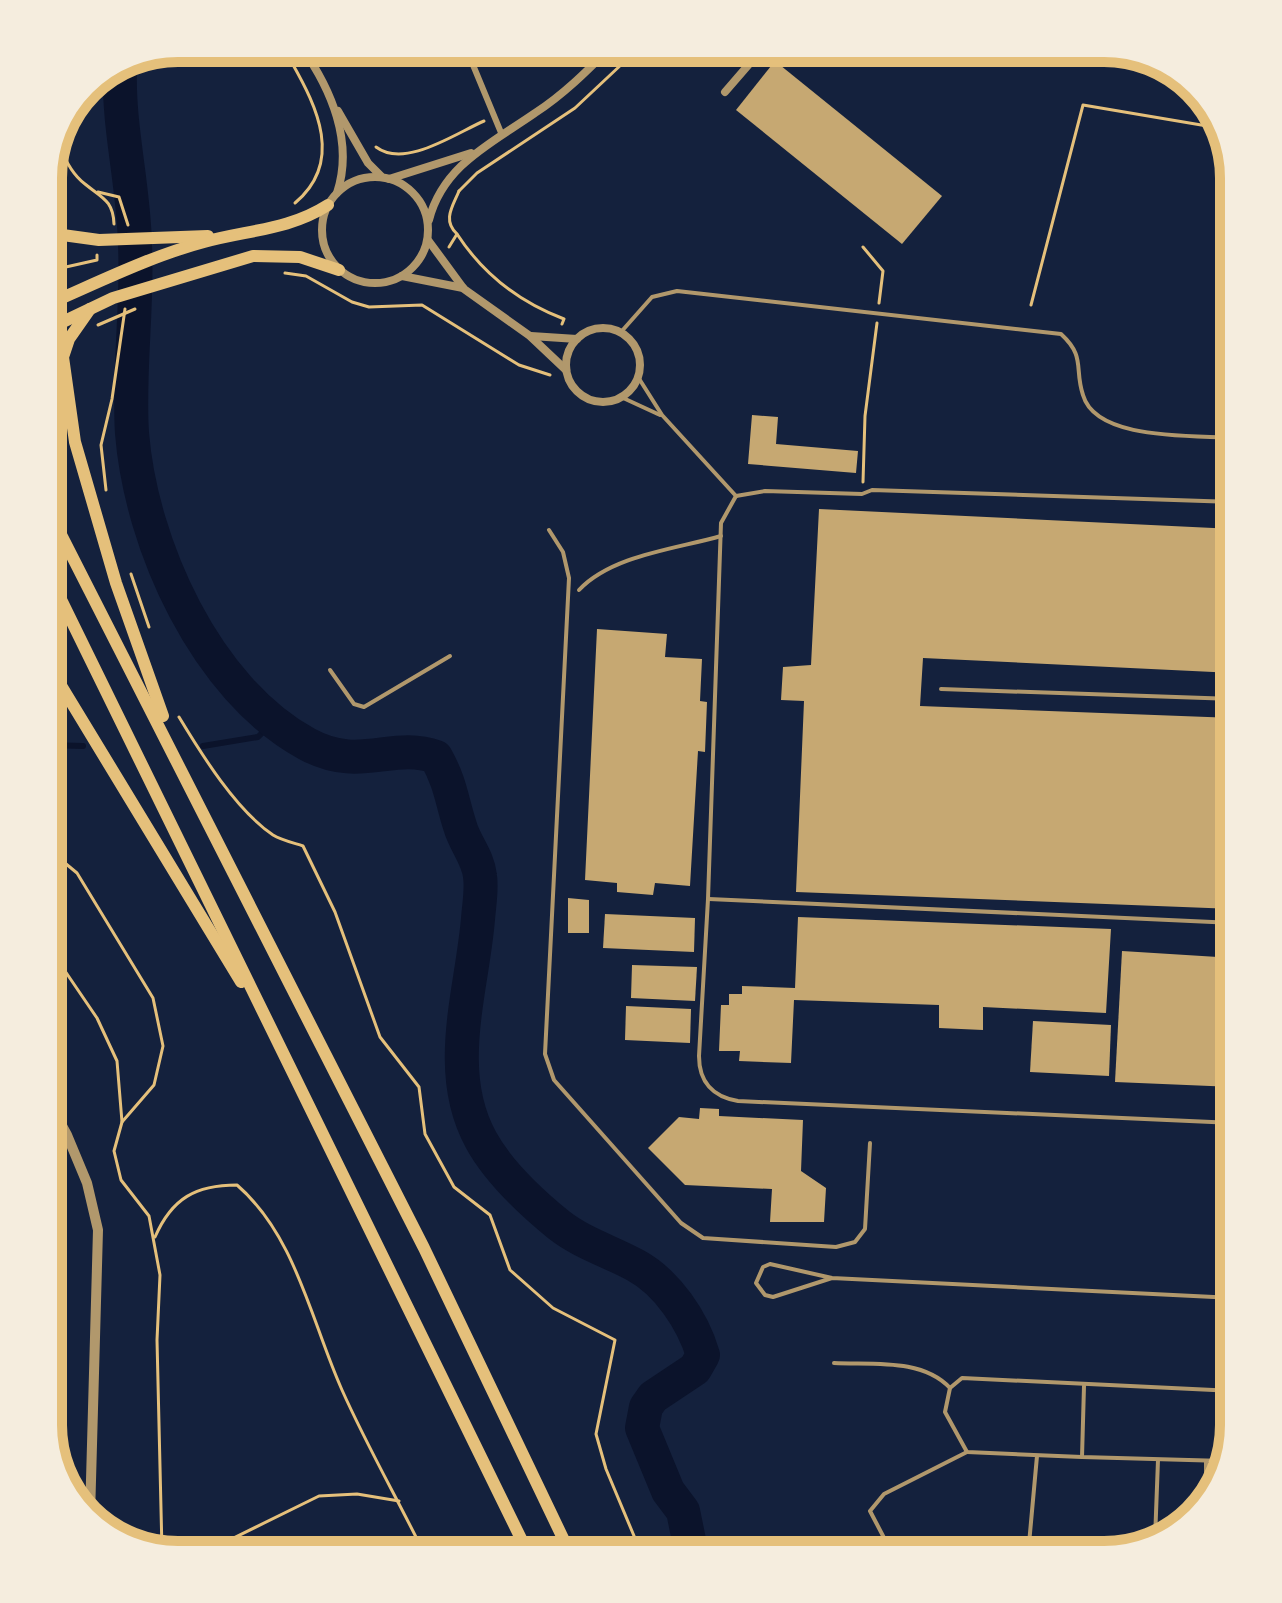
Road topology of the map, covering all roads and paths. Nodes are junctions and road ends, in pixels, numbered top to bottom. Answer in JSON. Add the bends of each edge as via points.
{"nodes":[{"id":1,"x":293,"y":62,"type":"edge"},
{"id":2,"x":310,"y":62,"type":"edge"},
{"id":3,"x":471,"y":62,"type":"edge"},
{"id":4,"x":594,"y":62,"type":"edge"},
{"id":5,"x":624,"y":62,"type":"edge"},
{"id":6,"x":751,"y":62,"type":"edge"},
{"id":7,"x":725,"y":92,"type":"dead end"},
{"id":8,"x":334,"y":104,"type":"junction"},
{"id":9,"x":493,"y":117,"type":"junction"},
{"id":10,"x":1207,"y":126,"type":"edge"},
{"id":11,"x":502,"y":135,"type":"junction"},
{"id":12,"x":372,"y":144,"type":"dead end"},
{"id":13,"x":476,"y":151,"type":"junction"},
{"id":14,"x":64,"y":155,"type":"edge"},
{"id":15,"x":386,"y":178,"type":"junction"},
{"id":16,"x":442,"y":184,"type":"junction"},
{"id":17,"x":459,"y":191,"type":"junction"},
{"id":18,"x":98,"y":192,"type":"junction"},
{"id":19,"x":337,"y":193,"type":"junction"},
{"id":20,"x":328,"y":205,"type":"junction"},
{"id":21,"x":290,"y":207,"type":"dead end"},
{"id":22,"x":428,"y":225,"type":"junction"},
{"id":23,"x":128,"y":232,"type":"dead end"},
{"id":24,"x":62,"y":234,"type":"edge"},
{"id":25,"x":457,"y":234,"type":"junction"},
{"id":26,"x":235,"y":235,"type":"junction"},
{"id":27,"x":107,"y":239,"type":"junction"},
{"id":28,"x":428,"y":240,"type":"junction"},
{"id":29,"x":863,"y":247,"type":"dead end"},
{"id":30,"x":442,"y":260,"type":"junction"},
{"id":31,"x":62,"y":268,"type":"edge"},
{"id":32,"x":339,"y":270,"type":"junction"},
{"id":33,"x":277,"y":272,"type":"dead end"},
{"id":34,"x":402,"y":276,"type":"junction"},
{"id":35,"x":464,"y":289,"type":"junction"},
{"id":36,"x":62,"y":298,"type":"edge"},
{"id":37,"x":120,"y":298,"type":"junction"},
{"id":38,"x":1031,"y":305,"type":"dead end"},
{"id":39,"x":90,"y":309,"type":"junction"},
{"id":40,"x":878,"y":313,"type":"junction"},
{"id":41,"x":564,"y":319,"type":"dead end"},
{"id":42,"x":62,"y":322,"type":"edge"},
{"id":43,"x":621,"y":332,"type":"junction"},
{"id":44,"x":530,"y":336,"type":"junction"},
{"id":45,"x":577,"y":339,"type":"junction"},
{"id":46,"x":566,"y":371,"type":"junction"},
{"id":47,"x":638,"y":377,"type":"junction"},
{"id":48,"x":571,"y":383,"type":"junction"},
{"id":49,"x":621,"y":397,"type":"junction"},
{"id":50,"x":662,"y":415,"type":"junction"},
{"id":51,"x":1220,"y":437,"type":"edge"},
{"id":52,"x":106,"y":491,"type":"dead end"},
{"id":53,"x":862,"y":494,"type":"junction"},
{"id":54,"x":736,"y":496,"type":"junction"},
{"id":55,"x":1220,"y":502,"type":"edge"},
{"id":56,"x":549,"y":530,"type":"dead end"},
{"id":57,"x":62,"y":536,"type":"edge"},
{"id":58,"x":721,"y":536,"type":"junction"},
{"id":59,"x":127,"y":565,"type":"dead end"},
{"id":60,"x":579,"y":590,"type":"dead end"},
{"id":61,"x":62,"y":602,"type":"edge"},
{"id":62,"x":152,"y":637,"type":"dead end"},
{"id":63,"x":450,"y":656,"type":"dead end"},
{"id":64,"x":330,"y":670,"type":"dead end"},
{"id":65,"x":62,"y":687,"type":"edge"},
{"id":66,"x":941,"y":689,"type":"dead end"},
{"id":67,"x":1220,"y":699,"type":"edge"},
{"id":68,"x":174,"y":708,"type":"dead end"},
{"id":69,"x":177,"y":756,"type":"junction"},
{"id":70,"x":62,"y":861,"type":"edge"},
{"id":71,"x":708,"y":899,"type":"junction"},
{"id":72,"x":1220,"y":922,"type":"edge"},
{"id":73,"x":62,"y":967,"type":"edge"},
{"id":74,"x":284,"y":1054,"type":"junction"},
{"id":75,"x":122,"y":1122,"type":"junction"},
{"id":76,"x":1220,"y":1122,"type":"edge"},
{"id":77,"x":62,"y":1126,"type":"edge"},
{"id":78,"x":870,"y":1143,"type":"dead end"},
{"id":79,"x":153,"y":1240,"type":"junction"},
{"id":80,"x":832,"y":1278,"type":"junction"},
{"id":81,"x":1220,"y":1297,"type":"edge"},
{"id":82,"x":834,"y":1363,"type":"dead end"},
{"id":83,"x":1084,"y":1386,"type":"junction"},
{"id":84,"x":950,"y":1388,"type":"junction"},
{"id":85,"x":1220,"y":1391,"type":"edge"},
{"id":86,"x":967,"y":1452,"type":"junction"},
{"id":87,"x":1037,"y":1456,"type":"junction"},
{"id":88,"x":1082,"y":1457,"type":"junction"},
{"id":89,"x":1158,"y":1460,"type":"junction"},
{"id":90,"x":1206,"y":1461,"type":"junction"},
{"id":91,"x":1214,"y":1461,"type":"edge"},
{"id":92,"x":1206,"y":1479,"type":"edge"},
{"id":93,"x":90,"y":1501,"type":"edge"},
{"id":94,"x":399,"y":1501,"type":"junction"},
{"id":95,"x":1155,"y":1528,"type":"edge"},
{"id":96,"x":162,"y":1540,"type":"edge"},
{"id":97,"x":225,"y":1541,"type":"edge"},
{"id":98,"x":418,"y":1541,"type":"edge"},
{"id":99,"x":522,"y":1541,"type":"edge"},
{"id":100,"x":564,"y":1541,"type":"edge"},
{"id":101,"x":636,"y":1541,"type":"edge"},
{"id":102,"x":886,"y":1541,"type":"edge"},
{"id":103,"x":1029,"y":1541,"type":"edge"}],
"edges":[{"from":1,"to":21,"type":"path","via":[[319,113],[321,159],[315,179]]},
{"from":2,"to":8,"type":"street"},
{"from":3,"to":9,"type":"street"},
{"from":4,"to":11,"type":"street","via":[[538,112]]},
{"from":5,"to":17,"type":"path","via":[[575,108],[477,173]]},
{"from":6,"to":7,"type":"street"},
{"from":8,"to":15,"type":"street","via":[[368,163]]},
{"from":8,"to":19,"type":"street","via":[[342,150]]},
{"from":9,"to":11,"type":"street"},
{"from":9,"to":12,"type":"path","via":[[415,152],[397,155]]},
{"from":10,"to":38,"type":"path","via":[[1083,105]]},
{"from":11,"to":13,"type":"street"},
{"from":13,"to":15,"type":"street"},
{"from":13,"to":16,"type":"street"},
{"from":14,"to":18,"type":"path","via":[[73,173]]},
{"from":15,"to":19,"type":"street","via":[[358,180]]},
{"from":15,"to":22,"type":"street","via":[[417,197]]},
{"from":16,"to":17,"type":"path"},
{"from":16,"to":22,"type":"street"},
{"from":17,"to":25,"type":"path","via":[[448,217]]},
{"from":18,"to":23,"type":"path","via":[[119,197]]},
{"from":18,"to":27,"type":"path","via":[[114,209]]},
{"from":19,"to":20,"type":"street"},
{"from":20,"to":26,"type":"highway","via":[[297,222]]},
{"from":20,"to":32,"type":"street","via":[[322,237]]},
{"from":22,"to":28,"type":"street"},
{"from":24,"to":27,"type":"highway"},
{"from":25,"to":30,"type":"path"},
{"from":25,"to":41,"type":"path","via":[[479,265],[503,285]]},
{"from":26,"to":27,"type":"highway"},
{"from":26,"to":36,"type":"highway","via":[[170,253]]},
{"from":27,"to":31,"type":"path","via":[[97,260]]},
{"from":28,"to":30,"type":"street"},
{"from":28,"to":34,"type":"street","via":[[420,259]]},
{"from":29,"to":40,"type":"path","via":[[883,271]]},
{"from":30,"to":35,"type":"street"},
{"from":32,"to":34,"type":"street","via":[[368,283]]},
{"from":32,"to":37,"type":"highway","via":[[300,257],[253,256]]},
{"from":33,"to":48,"type":"path","via":[[306,276],[369,307],[422,305],[519,365]]},
{"from":34,"to":35,"type":"street"},
{"from":35,"to":44,"type":"street"},
{"from":37,"to":39,"type":"highway"},
{"from":37,"to":52,"type":"path","via":[[112,399],[101,445]]},
{"from":39,"to":42,"type":"highway"},
{"from":39,"to":69,"type":"highway","via":[[63,357],[75,442],[116,583]]},
{"from":40,"to":43,"type":"lane","via":[[666,292],[639,308]]},
{"from":40,"to":51,"type":"lane","via":[[1061,334],[1080,360],[1087,406],[1107,423]]},
{"from":40,"to":53,"type":"path"},
{"from":43,"to":45,"type":"street","via":[[594,328]]},
{"from":43,"to":47,"type":"street","via":[[636,347]]},
{"from":44,"to":45,"type":"street"},
{"from":44,"to":46,"type":"street"},
{"from":45,"to":46,"type":"street"},
{"from":46,"to":48,"type":"street"},
{"from":47,"to":49,"type":"street"},
{"from":47,"to":50,"type":"lane"},
{"from":48,"to":49,"type":"street","via":[[595,401]]},
{"from":49,"to":50,"type":"lane"},
{"from":50,"to":54,"type":"lane"},
{"from":53,"to":54,"type":"lane","via":[[765,491]]},
{"from":53,"to":55,"type":"lane","via":[[872,490]]},
{"from":54,"to":58,"type":"lane","via":[[721,523]]},
{"from":56,"to":78,"type":"lane","via":[[563,552],[569,578],[547,1067],[681,1223],[703,1238],[836,1247],[855,1242],[865,1229]]},
{"from":57,"to":69,"type":"highway"},
{"from":58,"to":60,"type":"lane","via":[[618,565]]},
{"from":58,"to":71,"type":"lane"},
{"from":59,"to":62,"type":"path"},
{"from":61,"to":74,"type":"highway"},
{"from":63,"to":64,"type":"lane","via":[[364,707],[354,704]]},
{"from":65,"to":74,"type":"highway"},
{"from":66,"to":67,"type":"lane"},
{"from":68,"to":101,"type":"path","via":[[205,760],[240,802],[274,836],[303,846],[335,912],[380,1037],[419,1087],[425,1134],[454,1187],[490,1215],[510,1270],[553,1308],[615,1340],[596,1434]]},
{"from":69,"to":100,"type":"highway"},
{"from":70,"to":75,"type":"path","via":[[77,873],[153,998],[163,1046],[154,1085]]},
{"from":71,"to":72,"type":"lane"},
{"from":71,"to":76,"type":"lane","via":[[699,1065],[704,1082],[722,1097]]},
{"from":73,"to":75,"type":"path","via":[[97,1018],[117,1061]]},
{"from":74,"to":99,"type":"highway"},
{"from":75,"to":79,"type":"path","via":[[114,1151],[121,1180],[149,1216]]},
{"from":77,"to":93,"type":"street","via":[[87,1183],[98,1230]]},
{"from":79,"to":94,"type":"path","via":[[163,1218],[206,1185],[237,1185],[263,1207],[293,1264],[342,1391]]},
{"from":79,"to":96,"type":"path","via":[[160,1275]]},
{"from":80,"to":80,"type":"lane","via":[[773,1297],[756,1283],[770,1264]]},
{"from":80,"to":81,"type":"lane"},
{"from":82,"to":84,"type":"lane","via":[[905,1366],[939,1377]]},
{"from":83,"to":84,"type":"lane","via":[[962,1378]]},
{"from":83,"to":85,"type":"lane"},
{"from":83,"to":88,"type":"lane"},
{"from":84,"to":86,"type":"lane","via":[[945,1412]]},
{"from":86,"to":87,"type":"lane"},
{"from":86,"to":102,"type":"lane","via":[[884,1494],[870,1511]]},
{"from":87,"to":88,"type":"lane"},
{"from":87,"to":103,"type":"lane"},
{"from":88,"to":89,"type":"lane"},
{"from":89,"to":90,"type":"lane"},
{"from":89,"to":95,"type":"lane"},
{"from":90,"to":91,"type":"lane"},
{"from":90,"to":92,"type":"lane"},
{"from":94,"to":97,"type":"path","via":[[357,1494],[319,1496]]},
{"from":94,"to":98,"type":"path"}]}
